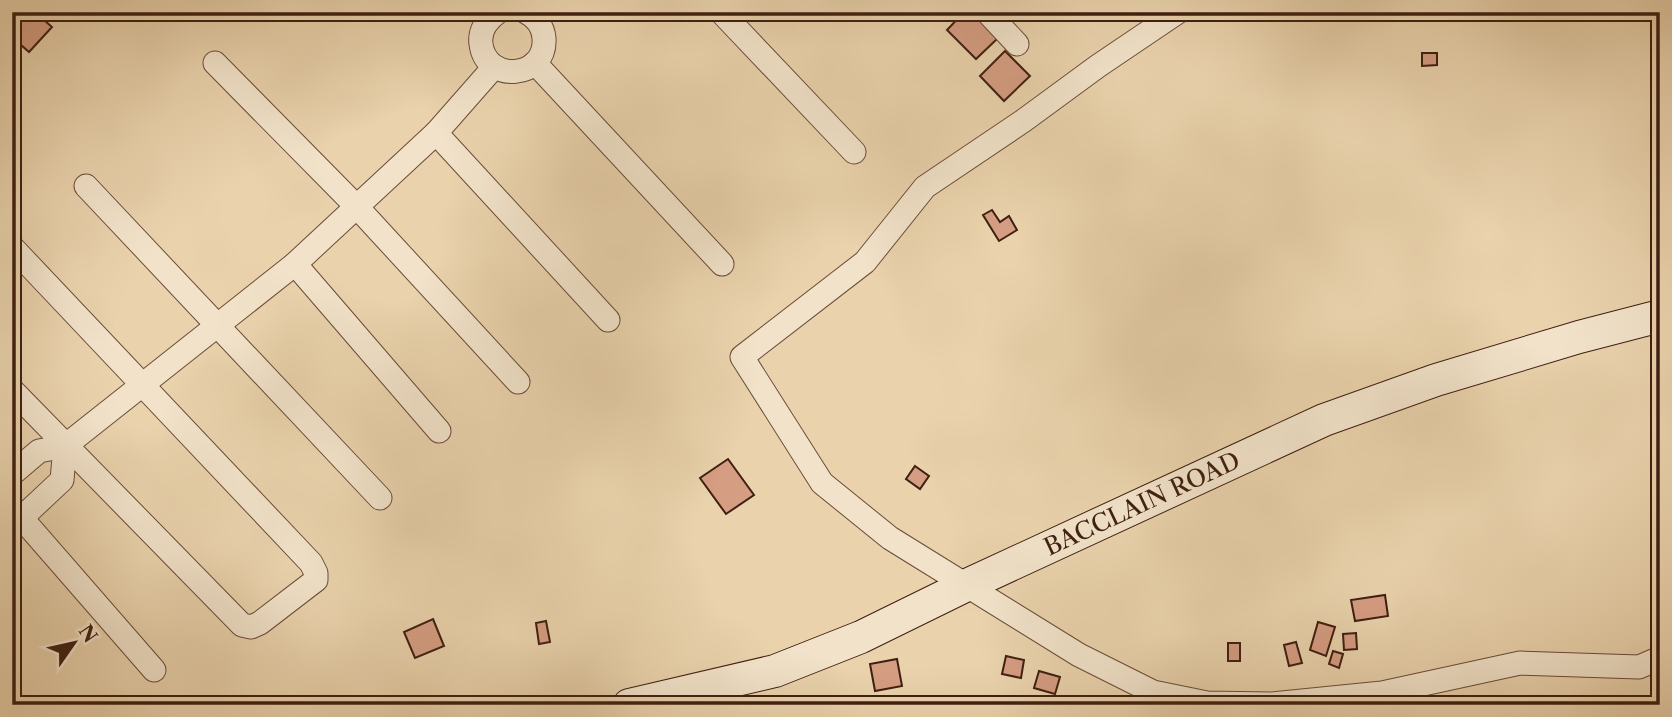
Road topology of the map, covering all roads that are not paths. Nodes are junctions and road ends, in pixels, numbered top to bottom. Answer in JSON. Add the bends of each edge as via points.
{"nodes":[{"id":1,"x":722,"y":12,"type":"edge"},
{"id":2,"x":986,"y":12,"type":"edge"},
{"id":3,"x":1178,"y":12,"type":"edge"},
{"id":4,"x":530,"y":13,"type":"edge"},
{"id":5,"x":491,"y":14,"type":"edge"},
{"id":6,"x":1017,"y":44,"type":"dead end"},
{"id":7,"x":215,"y":63,"type":"dead end"},
{"id":8,"x":535,"y":63,"type":"junction"},
{"id":9,"x":494,"y":67,"type":"junction"},
{"id":10,"x":436,"y":133,"type":"junction"},
{"id":11,"x":854,"y":152,"type":"dead end"},
{"id":12,"x":86,"y":186,"type":"dead end"},
{"id":13,"x":357,"y":207,"type":"junction"},
{"id":14,"x":12,"y":247,"type":"edge"},
{"id":15,"x":295,"y":264,"type":"junction"},
{"id":16,"x":722,"y":264,"type":"dead end"},
{"id":17,"x":1660,"y":316,"type":"edge"},
{"id":18,"x":608,"y":320,"type":"dead end"},
{"id":19,"x":217,"y":325,"type":"junction"},
{"id":20,"x":518,"y":382,"type":"dead end"},
{"id":21,"x":144,"y":385,"type":"junction"},
{"id":22,"x":12,"y":390,"type":"edge"},
{"id":23,"x":439,"y":431,"type":"dead end"},
{"id":24,"x":65,"y":446,"type":"junction"},
{"id":25,"x":12,"y":474,"type":"edge"},
{"id":26,"x":380,"y":498,"type":"dead end"},
{"id":27,"x":15,"y":517,"type":"edge"},
{"id":28,"x":967,"y":584,"type":"junction"},
{"id":29,"x":1660,"y":658,"type":"edge"},
{"id":30,"x":154,"y":670,"type":"dead end"},
{"id":31,"x":629,"y":705,"type":"edge"}],
"edges":[{"from":1,"to":11,"type":"street"},
{"from":2,"to":6,"type":"street"},
{"from":3,"to":28,"type":"street","via":[[925,187],[865,262],[742,356],[822,483],[890,538]]},
{"from":4,"to":8,"type":"street","via":[[543,32],[544,44]]},
{"from":5,"to":9,"type":"street","via":[[481,49]]},
{"from":7,"to":13,"type":"street"},
{"from":8,"to":9,"type":"street","via":[[515,73]]},
{"from":8,"to":16,"type":"street"},
{"from":9,"to":10,"type":"street"},
{"from":10,"to":13,"type":"street"},
{"from":10,"to":18,"type":"street"},
{"from":12,"to":19,"type":"street"},
{"from":13,"to":15,"type":"street"},
{"from":13,"to":20,"type":"street"},
{"from":14,"to":21,"type":"street"},
{"from":15,"to":19,"type":"street"},
{"from":15,"to":23,"type":"street"},
{"from":17,"to":28,"type":"main road","name":"BACCLAIN ROAD","via":[[1436,380],[1324,420]]},
{"from":19,"to":21,"type":"street"},
{"from":19,"to":26,"type":"street"},
{"from":21,"to":24,"type":"street"},
{"from":21,"to":24,"type":"street","via":[[311,563],[316,580],[260,623],[242,625]]},
{"from":22,"to":24,"type":"street"},
{"from":24,"to":25,"type":"street","via":[[39,451]]},
{"from":24,"to":27,"type":"street","via":[[62,480]]},
{"from":27,"to":30,"type":"street"},
{"from":28,"to":29,"type":"street","via":[[1079,655],[1153,692],[1207,703],[1272,704],[1382,693],[1520,663],[1639,667]]},
{"from":28,"to":31,"type":"main road","name":"BACCLAIN ROAD","via":[[861,637],[775,671]]}]}
